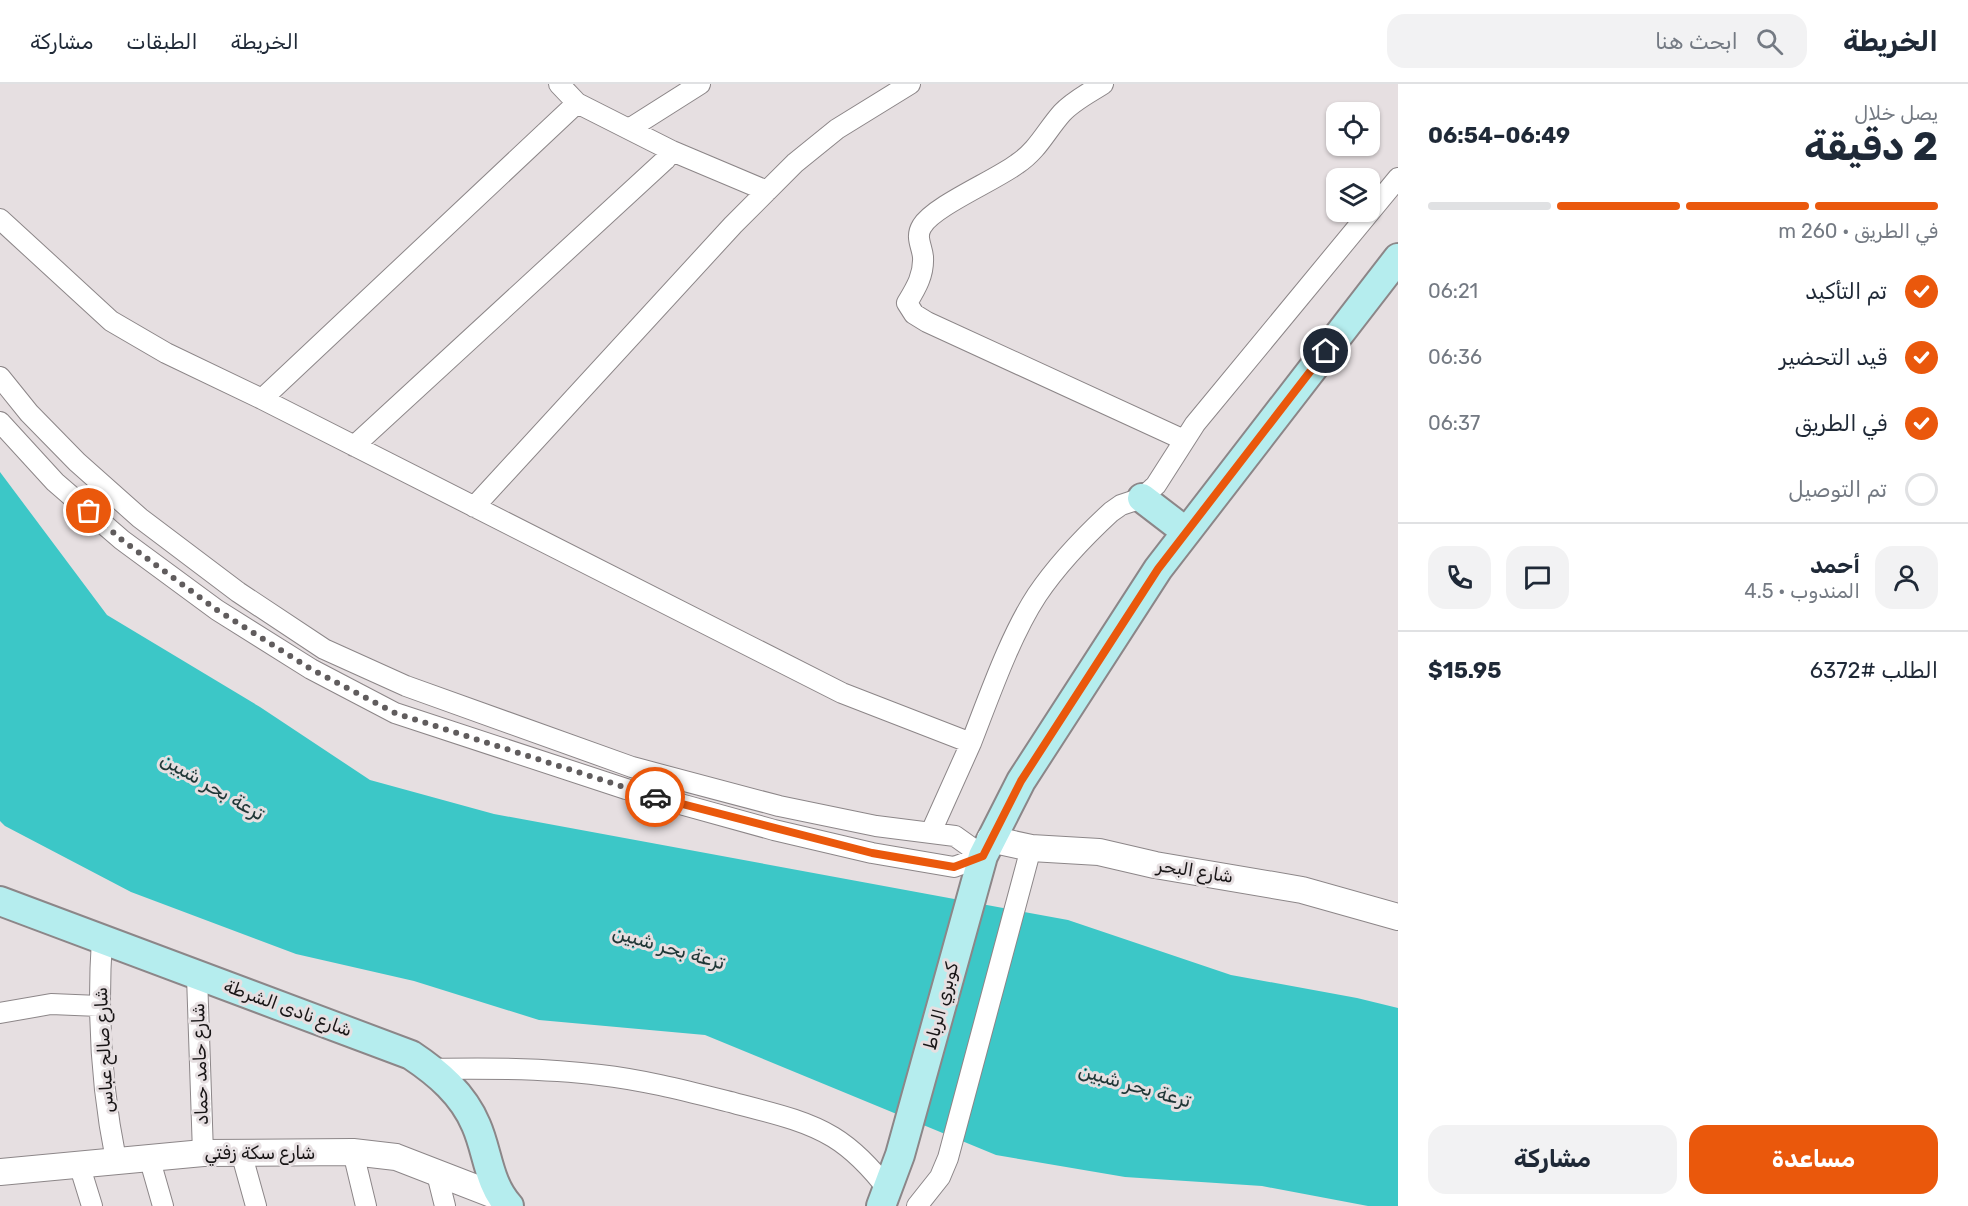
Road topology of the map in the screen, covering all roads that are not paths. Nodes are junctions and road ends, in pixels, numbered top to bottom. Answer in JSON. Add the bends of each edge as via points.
{"nodes":[{"id":1,"x":559,"y":84,"type":"edge"},
{"id":2,"x":700,"y":84,"type":"edge"},
{"id":3,"x":910,"y":84,"type":"edge"},
{"id":4,"x":1103,"y":84,"type":"edge"},
{"id":5,"x":577,"y":103,"type":"junction"},
{"id":6,"x":629,"y":129,"type":"junction"},
{"id":7,"x":672,"y":151,"type":"junction"},
{"id":8,"x":1398,"y":178,"type":"edge"},
{"id":9,"x":766,"y":191,"type":"junction"},
{"id":10,"x":0,"y":219,"type":"edge"},
{"id":11,"x":1398,"y":258,"type":"edge"},
{"id":12,"x":0,"y":377,"type":"edge"},
{"id":13,"x":262,"y":399,"type":"junction"},
{"id":14,"x":0,"y":422,"type":"edge"},
{"id":15,"x":1184,"y":440,"type":"junction"},
{"id":16,"x":354,"y":446,"type":"junction"},
{"id":17,"x":474,"y":507,"type":"junction"},
{"id":18,"x":1162,"y":514,"type":"junction"},
{"id":19,"x":971,"y":743,"type":"junction"},
{"id":20,"x":931,"y":832,"type":"junction"},
{"id":21,"x":986,"y":847,"type":"junction"},
{"id":22,"x":1031,"y":848,"type":"junction"},
{"id":23,"x":0,"y":901,"type":"edge"},
{"id":24,"x":1398,"y":917,"type":"edge"},
{"id":25,"x":102,"y":939,"type":"junction"},
{"id":26,"x":197,"y":976,"type":"junction"},
{"id":27,"x":99,"y":1006,"type":"junction"},
{"id":28,"x":0,"y":1013,"type":"edge"},
{"id":29,"x":431,"y":1068,"type":"junction"},
{"id":30,"x":241,"y":1152,"type":"junction"},
{"id":31,"x":353,"y":1152,"type":"junction"},
{"id":32,"x":203,"y":1153,"type":"junction"},
{"id":33,"x":149,"y":1157,"type":"junction"},
{"id":34,"x":116,"y":1160,"type":"junction"},
{"id":35,"x":79,"y":1164,"type":"junction"},
{"id":36,"x":436,"y":1170,"type":"junction"},
{"id":37,"x":0,"y":1172,"type":"edge"},
{"id":38,"x":891,"y":1201,"type":"edge"},
{"id":39,"x":511,"y":1203,"type":"edge"},
{"id":40,"x":92,"y":1206,"type":"edge"},
{"id":41,"x":163,"y":1206,"type":"edge"},
{"id":42,"x":256,"y":1206,"type":"edge"},
{"id":43,"x":366,"y":1206,"type":"edge"},
{"id":44,"x":446,"y":1206,"type":"edge"},
{"id":45,"x":917,"y":1206,"type":"edge"}],
"edges":[{"from":1,"to":5,"type":"street"},
{"from":2,"to":6,"type":"street"},
{"from":3,"to":9,"type":"street","via":[[809,148]]},
{"from":4,"to":15,"type":"street","via":[[1073,102],[1036,150],[992,181],[941,207],[928,219],[918,238],[923,256],[921,278],[907,303],[927,322]]},
{"from":5,"to":6,"type":"street"},
{"from":5,"to":13,"type":"street"},
{"from":6,"to":7,"type":"street"},
{"from":7,"to":9,"type":"street"},
{"from":7,"to":16,"type":"street"},
{"from":8,"to":15,"type":"street"},
{"from":9,"to":17,"type":"street"},
{"from":10,"to":13,"type":"street","via":[[111,321],[166,353]]},
{"from":11,"to":18,"type":"main road","name":"كوبري الرباط"},
{"from":12,"to":20,"type":"street","via":[[77,462],[140,518],[238,592],[324,649],[406,686],[632,767],[779,806],[876,826]]},
{"from":13,"to":16,"type":"street"},
{"from":14,"to":21,"type":"street","via":[[55,482],[122,540],[217,610],[311,669],[395,713],[626,789],[872,853],[954,867]]},
{"from":15,"to":18,"type":"street","via":[[1168,470]]},
{"from":16,"to":17,"type":"street"},
{"from":17,"to":19,"type":"street","via":[[842,693]]},
{"from":18,"to":19,"type":"street","via":[[1121,505],[1058,567],[1036,596]]},
{"from":18,"to":21,"type":"main road","name":"كوبري الرباط","via":[[1158,569],[1021,781]]},
{"from":19,"to":20,"type":"street"},
{"from":20,"to":21,"type":"street"},
{"from":21,"to":22,"type":"street","name":"شارع البحر"},
{"from":21,"to":38,"type":"main road","name":"كوبري الرباط"},
{"from":22,"to":24,"type":"street","name":"شارع البحر","via":[[1100,852],[1302,890]]},
{"from":22,"to":45,"type":"street","via":[[948,1158],[940,1177]]},
{"from":23,"to":25,"type":"main road","name":"شارع نادى الشرطة"},
{"from":25,"to":26,"type":"main road","name":"شارع نادى الشرطة"},
{"from":25,"to":27,"type":"street","name":"شارع صالح عباس"},
{"from":26,"to":29,"type":"main road","name":"شارع نادى الشرطة","via":[[389,1044]]},
{"from":26,"to":32,"type":"street","name":"شارع حامد حماد"},
{"from":27,"to":28,"type":"street","via":[[51,1004]]},
{"from":27,"to":34,"type":"street","name":"شارع صالح عباس","via":[[102,1073]]},
{"from":29,"to":38,"type":"street","via":[[600,1075],[765,1111],[833,1137],[860,1158]]},
{"from":29,"to":39,"type":"main road","name":"شارع نادى الشرطة","via":[[466,1105],[477,1126],[492,1177]]},
{"from":30,"to":31,"type":"street","name":"شارع سكة زفتي"},
{"from":30,"to":32,"type":"street","name":"شارع سكة زفتي"},
{"from":30,"to":42,"type":"street"},
{"from":31,"to":36,"type":"street","name":"شارع سكة زفتي","via":[[396,1157]]},
{"from":31,"to":43,"type":"street"},
{"from":32,"to":33,"type":"street","name":"شارع سكة زفتي"},
{"from":33,"to":34,"type":"street","name":"شارع سكة زفتي"},
{"from":33,"to":41,"type":"street"},
{"from":34,"to":35,"type":"street","name":"شارع سكة زفتي"},
{"from":35,"to":37,"type":"street","name":"شارع سكة زفتي"},
{"from":35,"to":40,"type":"street"},
{"from":36,"to":39,"type":"street","name":"شارع سكة زفتي"},
{"from":36,"to":44,"type":"street"}]}
